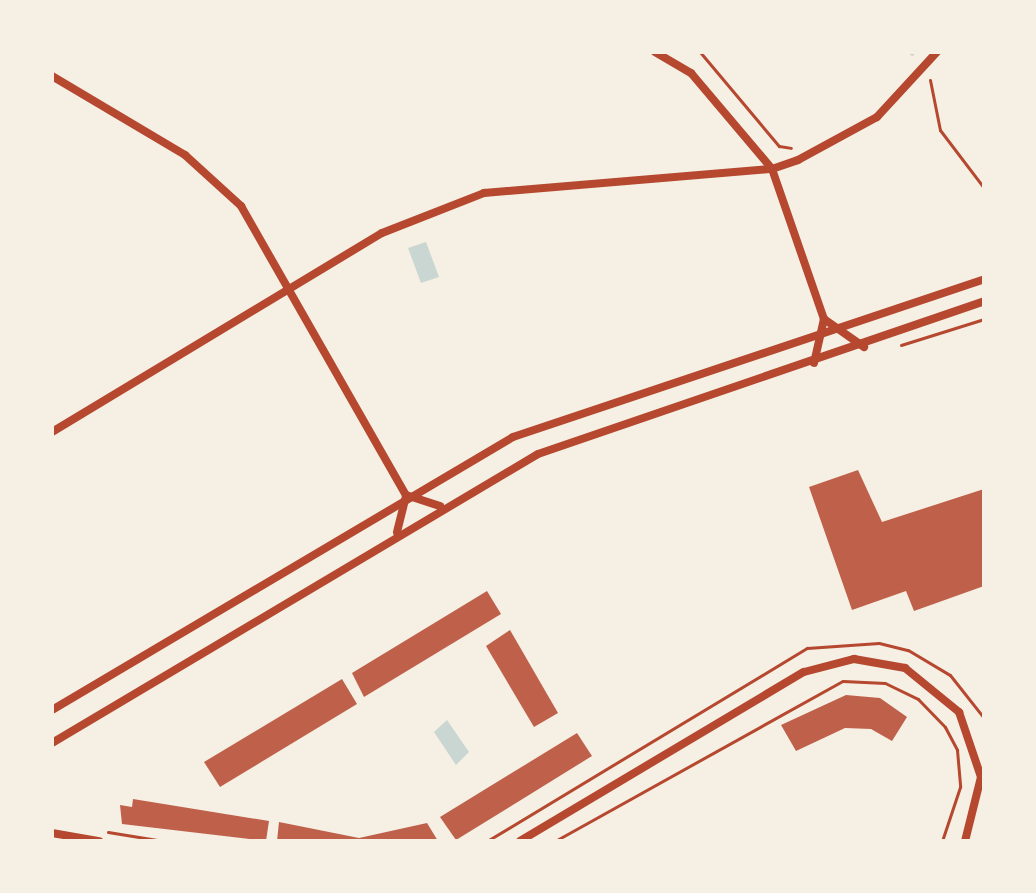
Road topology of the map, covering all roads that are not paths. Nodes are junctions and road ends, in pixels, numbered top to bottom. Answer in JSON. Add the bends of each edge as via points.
{"nodes":[{"id":1,"x":655,"y":52,"type":"edge"},
{"id":2,"x":937,"y":52,"type":"edge"},
{"id":3,"x":52,"y":76,"type":"edge"},
{"id":4,"x":772,"y":169,"type":"junction"},
{"id":5,"x":984,"y":279,"type":"edge"},
{"id":6,"x":288,"y":286,"type":"junction"},
{"id":7,"x":984,"y":301,"type":"edge"},
{"id":8,"x":824,"y":319,"type":"junction"},
{"id":9,"x":837,"y":330,"type":"junction"},
{"id":10,"x":823,"y":334,"type":"junction"},
{"id":11,"x":864,"y":347,"type":"junction"},
{"id":12,"x":814,"y":363,"type":"junction"},
{"id":13,"x":53,"y":430,"type":"edge"},
{"id":14,"x":406,"y":495,"type":"junction"},
{"id":15,"x":440,"y":506,"type":"junction"},
{"id":16,"x":397,"y":532,"type":"junction"},
{"id":17,"x":52,"y":710,"type":"edge"},
{"id":18,"x":52,"y":743,"type":"edge"},
{"id":19,"x":52,"y":833,"type":"edge"},
{"id":20,"x":99,"y":841,"type":"edge"},
{"id":21,"x":520,"y":841,"type":"edge"},
{"id":22,"x":965,"y":841,"type":"edge"}],
"edges":[{"from":1,"to":4,"type":"street","via":[[691,73]]},
{"from":2,"to":4,"type":"street","via":[[877,117]]},
{"from":3,"to":6,"type":"street","via":[[185,155],[241,206]]},
{"from":4,"to":6,"type":"street","via":[[484,193],[382,233]]},
{"from":4,"to":8,"type":"street"},
{"from":5,"to":9,"type":"street"},
{"from":6,"to":13,"type":"street"},
{"from":6,"to":14,"type":"street"},
{"from":7,"to":11,"type":"street"},
{"from":8,"to":9,"type":"street"},
{"from":8,"to":10,"type":"street"},
{"from":9,"to":10,"type":"street"},
{"from":9,"to":11,"type":"street"},
{"from":10,"to":12,"type":"street"},
{"from":10,"to":14,"type":"street","via":[[577,410]]},
{"from":11,"to":12,"type":"street"},
{"from":12,"to":15,"type":"street","via":[[589,432]]},
{"from":14,"to":15,"type":"street"},
{"from":14,"to":16,"type":"street"},
{"from":14,"to":17,"type":"street"},
{"from":15,"to":16,"type":"street"},
{"from":16,"to":18,"type":"street"},
{"from":19,"to":20,"type":"street"},
{"from":21,"to":22,"type":"street","via":[[804,672],[854,659],[905,668],[959,712],[981,777]]}]}
